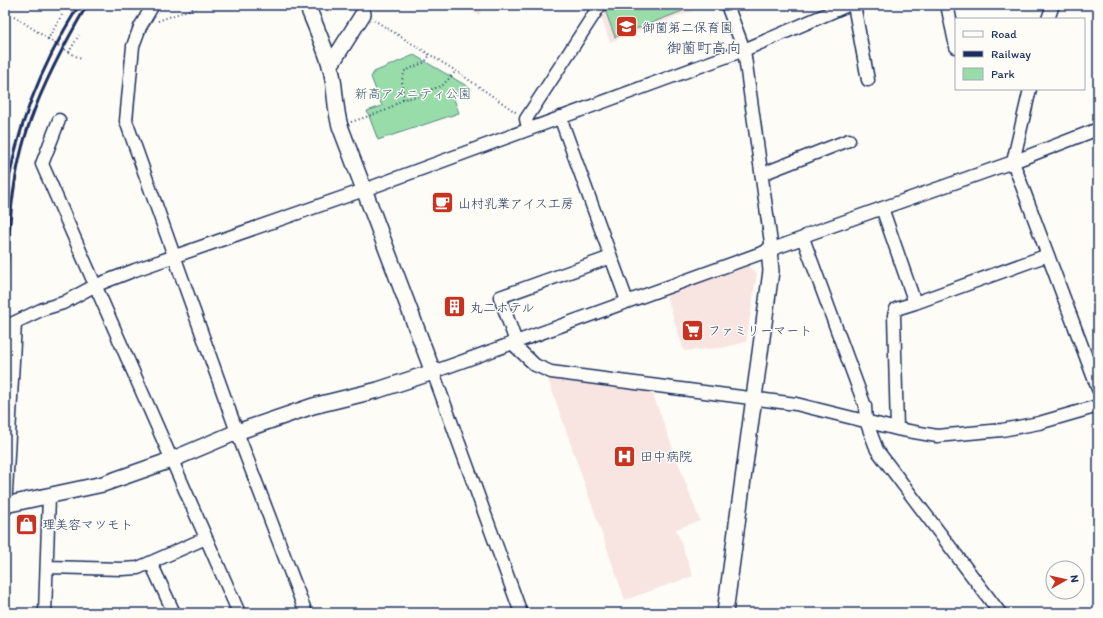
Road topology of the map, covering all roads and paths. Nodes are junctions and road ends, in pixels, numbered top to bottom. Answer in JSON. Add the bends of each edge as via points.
{"nodes":[{"id":1,"x":153,"y":5,"type":"edge"},
{"id":2,"x":202,"y":5,"type":"edge"},
{"id":3,"x":307,"y":5,"type":"edge"},
{"id":4,"x":600,"y":5,"type":"edge"},
{"id":5,"x":727,"y":5,"type":"edge"},
{"id":6,"x":848,"y":5,"type":"edge"},
{"id":7,"x":854,"y":5,"type":"edge"},
{"id":8,"x":947,"y":5,"type":"edge"},
{"id":9,"x":1053,"y":5,"type":"edge"},
{"id":10,"x":363,"y":14,"type":"joint"},
{"id":11,"x":62,"y":15,"type":"dead end"},
{"id":12,"x":14,"y":16,"type":"dead end"},
{"id":13,"x":1048,"y":18,"type":"edge"},
{"id":14,"x":140,"y":27,"type":"junction"},
{"id":15,"x":79,"y":35,"type":"dead end"},
{"id":16,"x":48,"y":39,"type":"junction"},
{"id":17,"x":955,"y":42,"type":"edge"},
{"id":18,"x":744,"y":50,"type":"junction"},
{"id":19,"x":69,"y":52,"type":"junction"},
{"id":20,"x":430,"y":56,"type":"junction"},
{"id":21,"x":81,"y":59,"type":"dead end"},
{"id":22,"x":330,"y":66,"type":"junction"},
{"id":23,"x":456,"y":72,"type":"junction"},
{"id":24,"x":868,"y":80,"type":"dead end"},
{"id":25,"x":1030,"y":90,"type":"edge"},
{"id":26,"x":403,"y":99,"type":"junction"},
{"id":27,"x":560,"y":117,"type":"junction"},
{"id":28,"x":59,"y":120,"type":"dead end"},
{"id":29,"x":527,"y":124,"type":"junction"},
{"id":30,"x":340,"y":126,"type":"junction"},
{"id":31,"x":1098,"y":129,"type":"edge"},
{"id":32,"x":849,"y":140,"type":"dead end"},
{"id":33,"x":1012,"y":162,"type":"junction"},
{"id":34,"x":762,"y":174,"type":"junction"},
{"id":35,"x":364,"y":190,"type":"junction"},
{"id":36,"x":882,"y":208,"type":"junction"},
{"id":37,"x":803,"y":238,"type":"junction"},
{"id":38,"x":771,"y":250,"type":"junction"},
{"id":39,"x":1048,"y":255,"type":"junction"},
{"id":40,"x":176,"y":256,"type":"junction"},
{"id":41,"x":611,"y":257,"type":"junction"},
{"id":42,"x":94,"y":286,"type":"junction"},
{"id":43,"x":628,"y":300,"type":"junction"},
{"id":44,"x":915,"y":303,"type":"junction"},
{"id":45,"x":10,"y":325,"type":"edge"},
{"id":46,"x":514,"y":343,"type":"junction"},
{"id":47,"x":433,"y":372,"type":"junction"},
{"id":48,"x":1098,"y":389,"type":"edge"},
{"id":49,"x":753,"y":398,"type":"junction"},
{"id":50,"x":1098,"y":406,"type":"edge"},
{"id":51,"x":866,"y":421,"type":"junction"},
{"id":52,"x":897,"y":429,"type":"junction"},
{"id":53,"x":238,"y":432,"type":"junction"},
{"id":54,"x":171,"y":460,"type":"junction"},
{"id":55,"x":49,"y":496,"type":"junction"},
{"id":56,"x":5,"y":504,"type":"edge"},
{"id":57,"x":5,"y":510,"type":"edge"},
{"id":58,"x":206,"y":538,"type":"junction"},
{"id":59,"x":151,"y":563,"type":"junction"},
{"id":60,"x":47,"y":567,"type":"junction"},
{"id":61,"x":45,"y":613,"type":"edge"},
{"id":62,"x":174,"y":613,"type":"edge"},
{"id":63,"x":240,"y":613,"type":"edge"},
{"id":64,"x":306,"y":613,"type":"edge"},
{"id":65,"x":521,"y":613,"type":"edge"},
{"id":66,"x":725,"y":613,"type":"edge"},
{"id":67,"x":1000,"y":613,"type":"edge"}],
"edges":[{"from":1,"to":14,"type":"street"},
{"from":2,"to":14,"type":"path"},
{"from":3,"to":22,"type":"street"},
{"from":4,"to":29,"type":"street"},
{"from":5,"to":18,"type":"street"},
{"from":6,"to":18,"type":"street"},
{"from":7,"to":24,"type":"street"},
{"from":8,"to":17,"type":"street"},
{"from":9,"to":13,"type":"street"},
{"from":10,"to":20,"type":"path"},
{"from":10,"to":22,"type":"street"},
{"from":11,"to":16,"type":"path"},
{"from":12,"to":16,"type":"path"},
{"from":14,"to":40,"type":"street","via":[[133,46],[126,121]]},
{"from":15,"to":19,"type":"path"},
{"from":16,"to":19,"type":"path"},
{"from":18,"to":27,"type":"street"},
{"from":18,"to":34,"type":"street"},
{"from":19,"to":21,"type":"path"},
{"from":20,"to":23,"type":"path"},
{"from":20,"to":26,"type":"path","via":[[425,62],[405,71],[402,80]]},
{"from":22,"to":30,"type":"street"},
{"from":23,"to":26,"type":"path","via":[[442,86],[417,97]]},
{"from":23,"to":29,"type":"path"},
{"from":25,"to":33,"type":"street"},
{"from":26,"to":30,"type":"path","via":[[387,110]]},
{"from":27,"to":29,"type":"street"},
{"from":27,"to":41,"type":"street"},
{"from":28,"to":42,"type":"street","via":[[42,164]]},
{"from":29,"to":35,"type":"street"},
{"from":30,"to":35,"type":"street"},
{"from":31,"to":33,"type":"street"},
{"from":32,"to":34,"type":"street"},
{"from":33,"to":36,"type":"street"},
{"from":33,"to":39,"type":"street"},
{"from":34,"to":38,"type":"street"},
{"from":35,"to":40,"type":"street"},
{"from":35,"to":47,"type":"street"},
{"from":36,"to":37,"type":"street"},
{"from":36,"to":44,"type":"street"},
{"from":37,"to":38,"type":"street"},
{"from":37,"to":51,"type":"street","via":[[864,406]]},
{"from":38,"to":43,"type":"street"},
{"from":38,"to":49,"type":"street","via":[[771,270]]},
{"from":39,"to":44,"type":"street"},
{"from":39,"to":48,"type":"street"},
{"from":40,"to":42,"type":"street"},
{"from":40,"to":53,"type":"street"},
{"from":41,"to":43,"type":"street"},
{"from":41,"to":46,"type":"street","via":[[500,297]]},
{"from":42,"to":45,"type":"street","via":[[63,303],[43,309]]},
{"from":42,"to":54,"type":"street"},
{"from":43,"to":46,"type":"street"},
{"from":44,"to":52,"type":"street","via":[[896,309],[894,315]]},
{"from":45,"to":56,"type":"street"},
{"from":46,"to":47,"type":"street"},
{"from":46,"to":49,"type":"street","via":[[535,365],[551,372]]},
{"from":47,"to":53,"type":"street","via":[[378,390],[313,406]]},
{"from":47,"to":65,"type":"street"},
{"from":49,"to":51,"type":"street","via":[[796,404]]},
{"from":49,"to":66,"type":"street"},
{"from":50,"to":52,"type":"street","via":[[1040,423],[994,430],[937,436]]},
{"from":51,"to":52,"type":"street"},
{"from":51,"to":67,"type":"street","via":[[877,450]]},
{"from":53,"to":54,"type":"street"},
{"from":53,"to":64,"type":"street"},
{"from":54,"to":55,"type":"street","via":[[104,484]]},
{"from":54,"to":58,"type":"street"},
{"from":55,"to":56,"type":"street"},
{"from":55,"to":60,"type":"street"},
{"from":56,"to":57,"type":"street"},
{"from":58,"to":59,"type":"street"},
{"from":58,"to":63,"type":"street"},
{"from":59,"to":60,"type":"street","via":[[138,568],[122,569]]},
{"from":59,"to":62,"type":"street"},
{"from":60,"to":61,"type":"street"}]}
